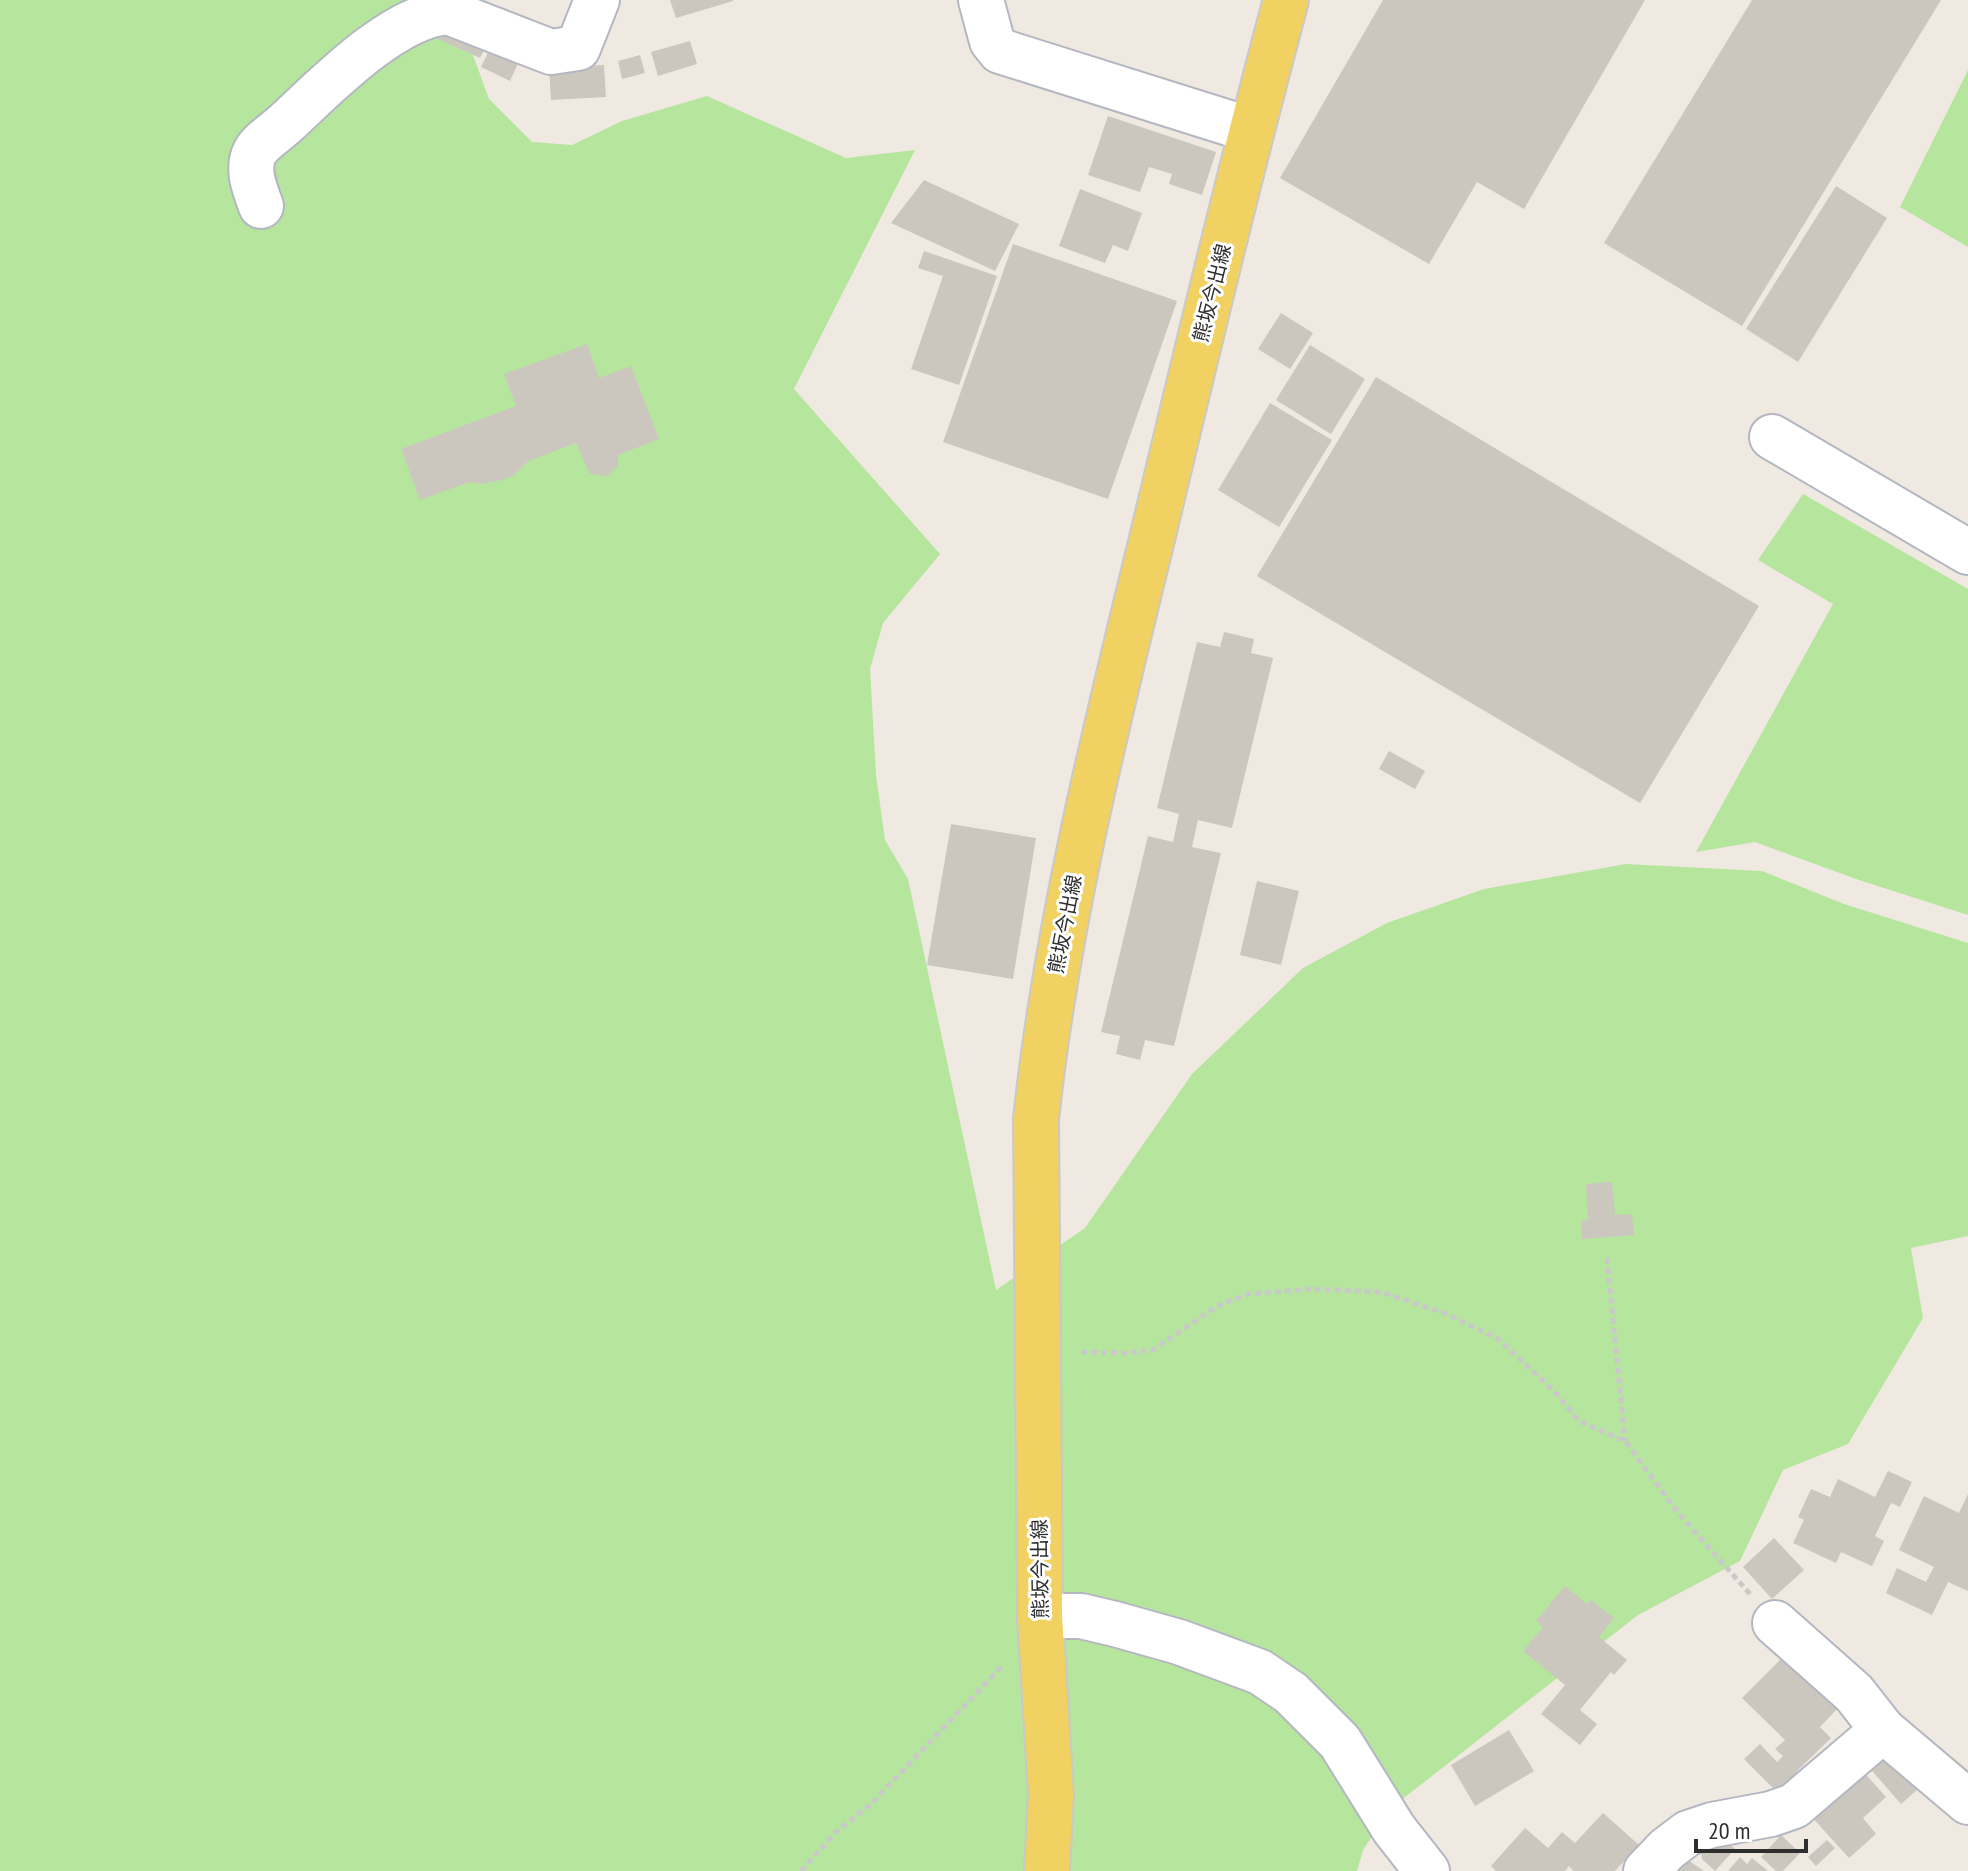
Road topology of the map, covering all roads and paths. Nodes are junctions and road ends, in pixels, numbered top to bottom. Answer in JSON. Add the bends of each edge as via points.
{"nodes":[{"id":1,"x":597,"y":0,"type":"edge"},
{"id":2,"x":981,"y":0,"type":"edge"},
{"id":3,"x":1286,"y":0,"type":"edge"},
{"id":4,"x":1251,"y":130,"type":"junction"},
{"id":5,"x":261,"y":206,"type":"dead end"},
{"id":6,"x":1772,"y":437,"type":"dead end"},
{"id":7,"x":1968,"y":552,"type":"edge"},
{"id":8,"x":1607,"y":1258,"type":"dead end"},
{"id":9,"x":1081,"y":1352,"type":"dead end"},
{"id":10,"x":1625,"y":1441,"type":"junction"},
{"id":11,"x":1040,"y":1616,"type":"junction"},
{"id":12,"x":1775,"y":1623,"type":"joint"},
{"id":13,"x":1883,"y":1730,"type":"junction"},
{"id":14,"x":1968,"y":1802,"type":"edge"},
{"id":15,"x":801,"y":1871,"type":"edge"},
{"id":16,"x":1047,"y":1871,"type":"edge"},
{"id":17,"x":1427,"y":1871,"type":"edge"},
{"id":18,"x":1646,"y":1871,"type":"edge"}],
"edges":[{"from":1,"to":5,"type":"street","via":[[578,48],[551,52],[448,12],[413,20],[346,67],[255,152],[251,180]]},
{"from":2,"to":4,"type":"street","via":[[992,41],[1000,51]]},
{"from":3,"to":4,"type":"main road","name":"熊坂今出線"},
{"from":4,"to":11,"type":"main road","name":"熊坂今出線","via":[[1107,724],[1044,1046],[1036,1119]]},
{"from":6,"to":7,"type":"street"},
{"from":8,"to":10,"type":"path"},
{"from":9,"to":10,"type":"path","via":[[1153,1350],[1217,1306],[1248,1294],[1312,1289],[1381,1292],[1497,1338],[1579,1421]]},
{"from":10,"to":12,"type":"path","via":[[1679,1514]]},
{"from":11,"to":15,"type":"path","via":[[1007,1661]]},
{"from":11,"to":16,"type":"main road","name":"熊坂今出線","via":[[1051,1794]]},
{"from":11,"to":17,"type":"street","via":[[1081,1616],[1115,1624],[1260,1672],[1340,1742]]},
{"from":12,"to":13,"type":"street","via":[[1854,1693]]},
{"from":13,"to":14,"type":"street"},
{"from":13,"to":18,"type":"street","via":[[1794,1806],[1688,1833]]}]}
